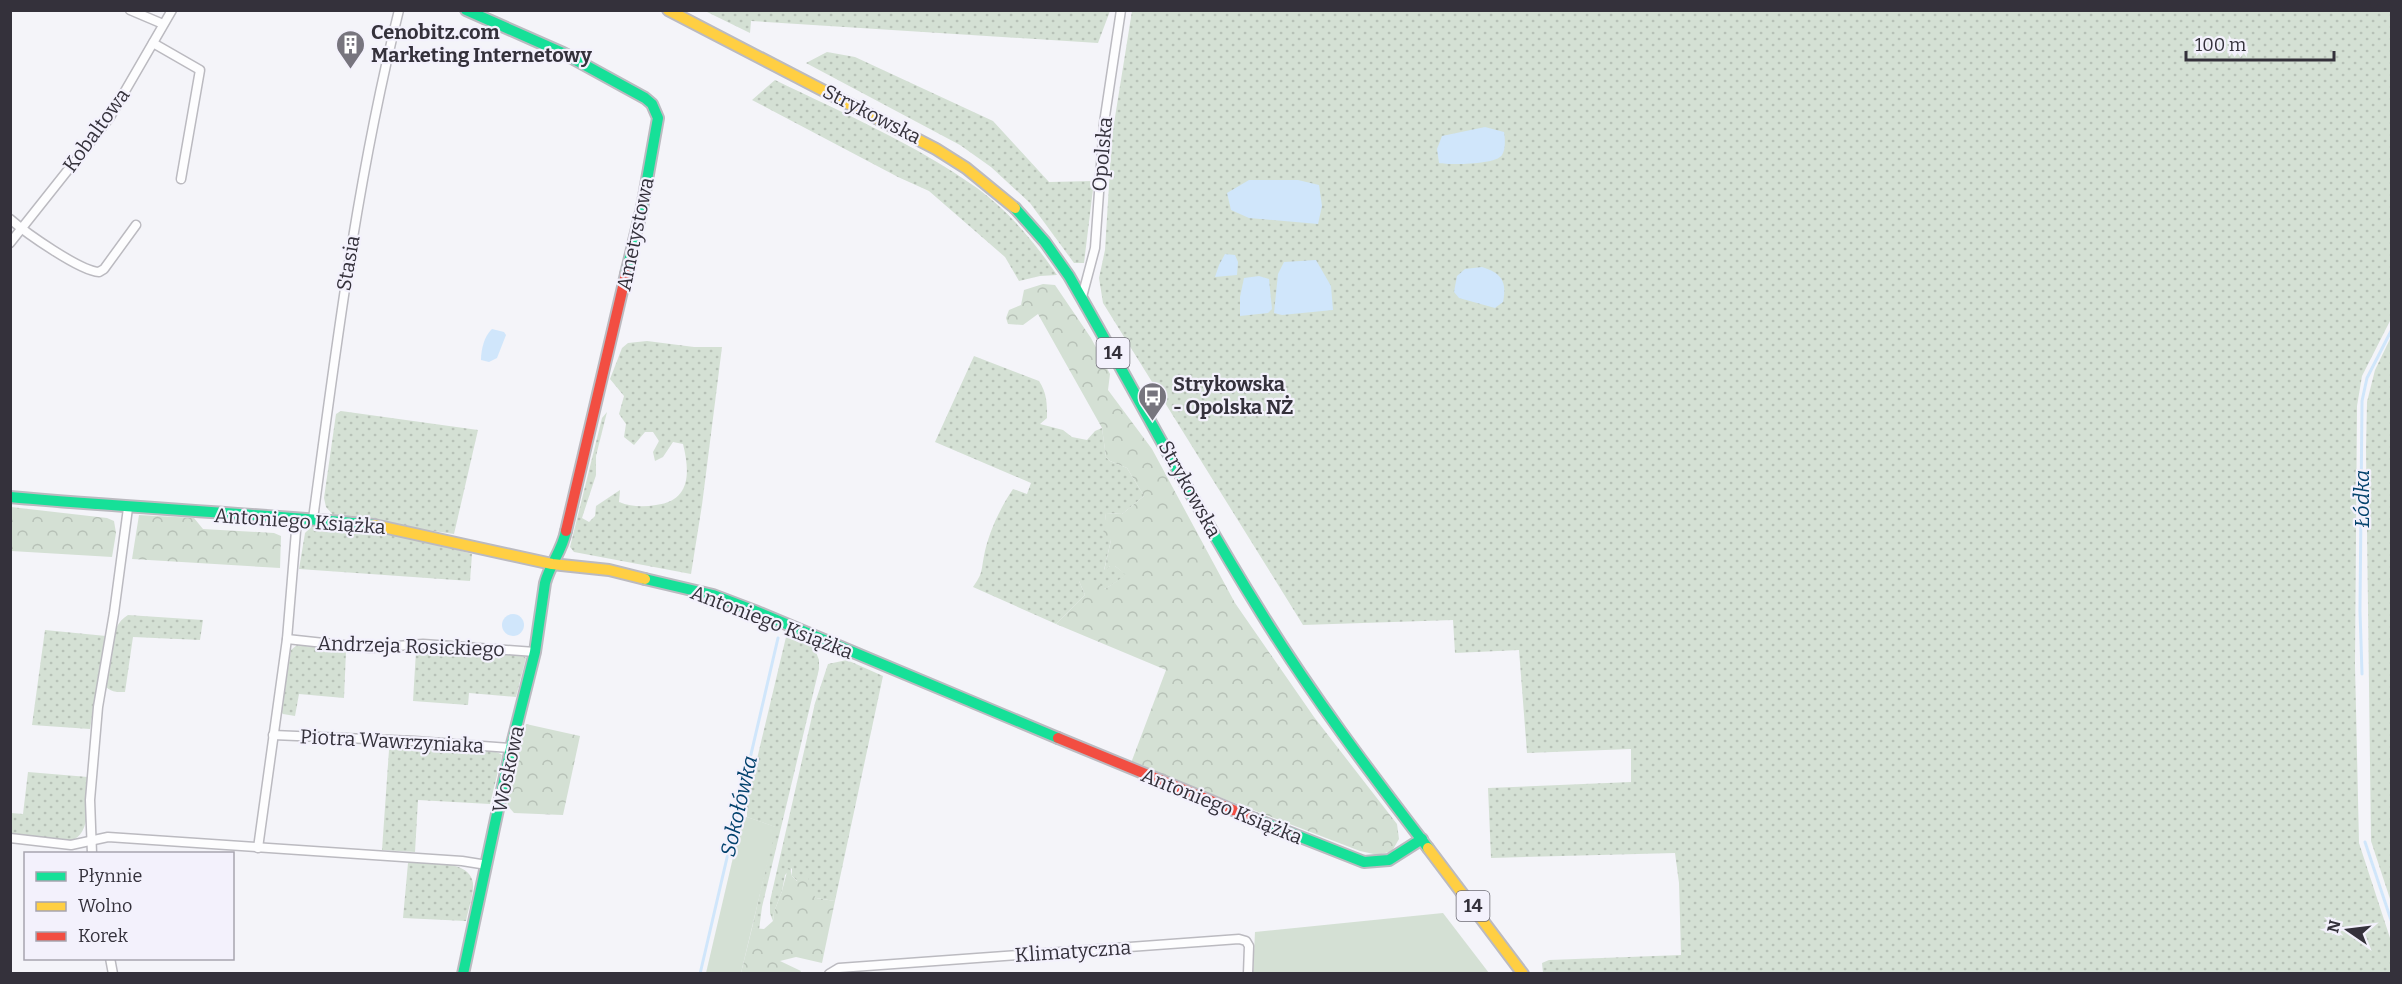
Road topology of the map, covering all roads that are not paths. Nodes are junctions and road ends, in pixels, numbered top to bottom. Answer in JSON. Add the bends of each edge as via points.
{"nodes":[{"id":1,"x":130,"y":10,"type":"edge"},
{"id":2,"x":172,"y":10,"type":"edge"},
{"id":3,"x":399,"y":10,"type":"edge"},
{"id":4,"x":466,"y":10,"type":"edge"},
{"id":5,"x":668,"y":10,"type":"edge"},
{"id":6,"x":1121,"y":10,"type":"edge"},
{"id":7,"x":163,"y":24,"type":"junction"},
{"id":8,"x":153,"y":43,"type":"junction"},
{"id":9,"x":181,"y":179,"type":"dead end"},
{"id":10,"x":10,"y":219,"type":"edge"},
{"id":11,"x":136,"y":225,"type":"dead end"},
{"id":12,"x":22,"y":229,"type":"junction"},
{"id":13,"x":10,"y":243,"type":"edge"},
{"id":14,"x":1082,"y":297,"type":"junction"},
{"id":15,"x":10,"y":497,"type":"edge"},
{"id":16,"x":128,"y":508,"type":"junction"},
{"id":17,"x":297,"y":519,"type":"junction"},
{"id":18,"x":313,"y":519,"type":"junction"},
{"id":19,"x":552,"y":564,"type":"junction"},
{"id":20,"x":287,"y":639,"type":"junction"},
{"id":21,"x":535,"y":652,"type":"junction"},
{"id":22,"x":273,"y":735,"type":"junction"},
{"id":23,"x":511,"y":748,"type":"junction"},
{"id":24,"x":10,"y":838,"type":"edge"},
{"id":25,"x":1422,"y":839,"type":"junction"},
{"id":26,"x":91,"y":841,"type":"junction"},
{"id":27,"x":258,"y":848,"type":"junction"},
{"id":28,"x":92,"y":852,"type":"edge"},
{"id":29,"x":487,"y":865,"type":"junction"},
{"id":30,"x":463,"y":974,"type":"edge"},
{"id":31,"x":829,"y":974,"type":"edge"},
{"id":32,"x":1248,"y":974,"type":"edge"},
{"id":33,"x":1524,"y":974,"type":"edge"}],
"edges":[{"from":1,"to":7,"type":"street"},
{"from":2,"to":7,"type":"street","name":"Kobaltowa"},
{"from":3,"to":18,"type":"street","name":"Stasia","via":[[383,73],[346,273]]},
{"from":4,"to":19,"type":"street","name":"Ametystowa","via":[[563,53],[645,98],[658,118],[642,208],[562,547]]},
{"from":5,"to":14,"type":"street","name":"Strykowska","number":"14","via":[[920,138],[971,170],[1040,234]]},
{"from":6,"to":14,"type":"street","name":"Opolska","via":[[1104,123],[1095,248]]},
{"from":7,"to":8,"type":"street","name":"Kobaltowa"},
{"from":8,"to":9,"type":"street","via":[[200,70]]},
{"from":8,"to":12,"type":"street","name":"Kobaltowa","via":[[110,117]]},
{"from":10,"to":12,"type":"street"},
{"from":11,"to":12,"type":"street","via":[[99,272],[87,269]]},
{"from":12,"to":13,"type":"street","name":"Kobaltowa"},
{"from":14,"to":25,"type":"street","name":"Strykowska","number":"14","via":[[1265,619],[1335,723]]},
{"from":15,"to":16,"type":"street","name":"Antoniego Książka"},
{"from":16,"to":17,"type":"street","name":"Antoniego Książka"},
{"from":16,"to":26,"type":"street","via":[[98,707],[90,800]]},
{"from":17,"to":18,"type":"street","name":"Antoniego Książka"},
{"from":17,"to":20,"type":"street"},
{"from":18,"to":19,"type":"street","name":"Antoniego Książka","via":[[402,530]]},
{"from":19,"to":21,"type":"street","name":"Woskowa","via":[[541,603]]},
{"from":19,"to":25,"type":"street","name":"Antoniego Książka","via":[[609,570],[713,595],[755,610],[1197,797],[1364,862],[1380,863],[1394,858]]},
{"from":20,"to":21,"type":"street","name":"Andrzeja Rosickiego","via":[[370,648],[417,644]]},
{"from":20,"to":22,"type":"street"},
{"from":21,"to":23,"type":"street","name":"Woskowa"},
{"from":22,"to":23,"type":"street","name":"Piotra Wawrzyniaka"},
{"from":22,"to":27,"type":"street"},
{"from":23,"to":29,"type":"street","name":"Woskowa"},
{"from":24,"to":26,"type":"street","via":[[62,844]]},
{"from":25,"to":33,"type":"street","name":"Strykowska","number":"14"},
{"from":26,"to":27,"type":"street","via":[[108,837]]},
{"from":26,"to":28,"type":"street"},
{"from":27,"to":29,"type":"street"},
{"from":29,"to":30,"type":"street","name":"Woskowa"},
{"from":31,"to":32,"type":"street","name":"Klimatyczna","via":[[846,968],[1239,939],[1249,946]]}]}
